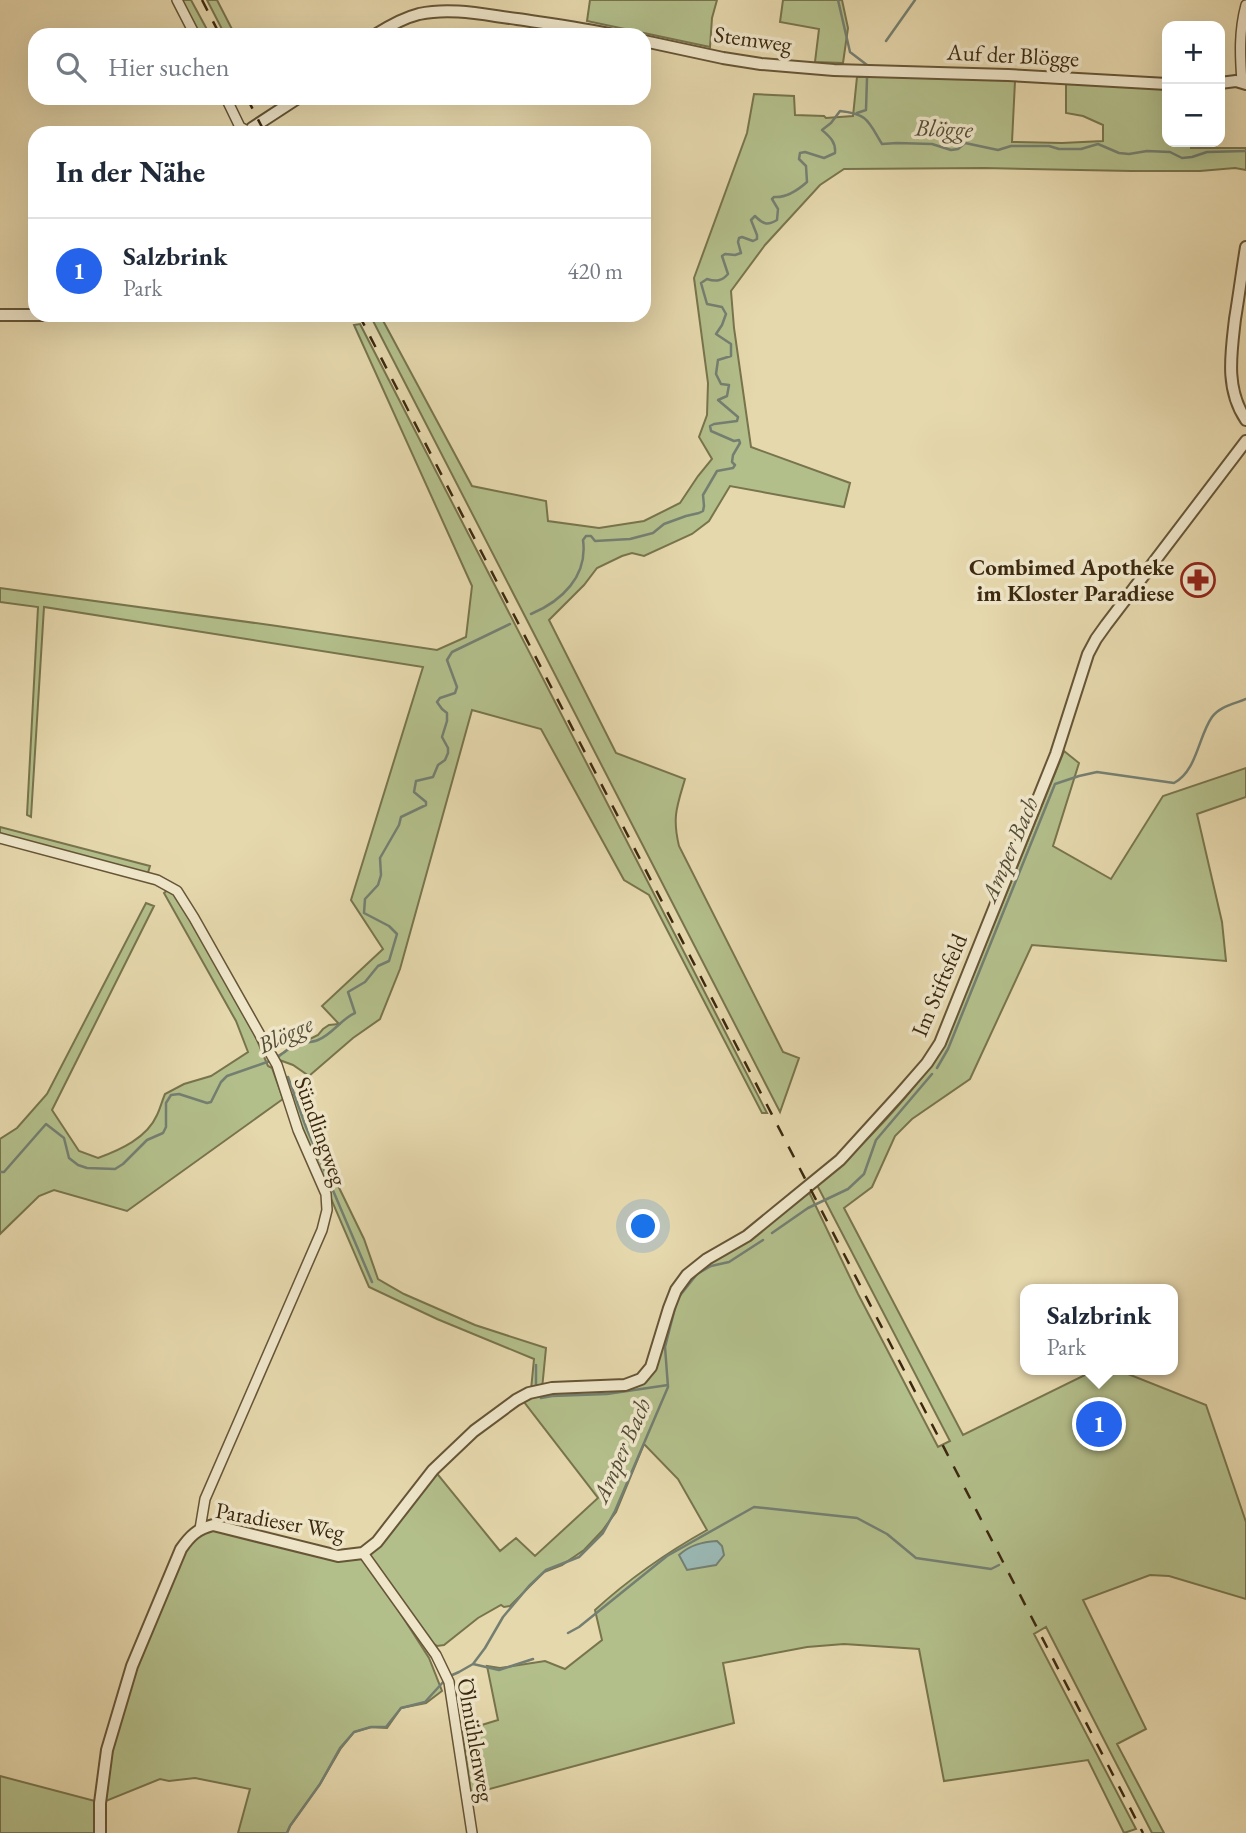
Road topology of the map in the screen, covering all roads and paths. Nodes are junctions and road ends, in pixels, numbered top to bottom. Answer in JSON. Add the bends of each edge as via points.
{"nodes":[{"id":1,"x":177,"y":0,"type":"edge"},
{"id":2,"x":1246,"y":5,"type":"edge"},
{"id":3,"x":191,"y":28,"type":"edge"},
{"id":4,"x":387,"y":28,"type":"edge"},
{"id":5,"x":582,"y":28,"type":"edge"},
{"id":6,"x":651,"y":43,"type":"edge"},
{"id":7,"x":856,"y":72,"type":"joint"},
{"id":8,"x":1225,"y":83,"type":"edge"},
{"id":9,"x":1244,"y":83,"type":"edge"},
{"id":10,"x":1162,"y":84,"type":"edge"},
{"id":11,"x":229,"y":105,"type":"edge"},
{"id":12,"x":287,"y":105,"type":"edge"},
{"id":13,"x":240,"y":126,"type":"edge"},
{"id":14,"x":255,"y":126,"type":"edge"},
{"id":15,"x":1246,"y":247,"type":"edge"},
{"id":16,"x":0,"y":315,"type":"edge"},
{"id":17,"x":28,"y":315,"type":"edge"},
{"id":18,"x":1246,"y":420,"type":"edge"},
{"id":19,"x":1246,"y":441,"type":"edge"},
{"id":20,"x":0,"y":838,"type":"edge"},
{"id":21,"x":529,"y":1393,"type":"joint"},
{"id":22,"x":200,"y":1529,"type":"junction"},
{"id":23,"x":363,"y":1553,"type":"junction"},
{"id":24,"x":100,"y":1833,"type":"edge"},
{"id":25,"x":472,"y":1833,"type":"edge"}],
"edges":[{"from":1,"to":3,"type":"street"},
{"from":2,"to":9,"type":"street","via":[[1239,40]]},
{"from":4,"to":5,"type":"street","via":[[410,17],[454,11]]},
{"from":6,"to":7,"type":"street","name":"Stemweg","via":[[761,64]]},
{"from":7,"to":10,"type":"street","name":"Auf der Blögge"},
{"from":8,"to":9,"type":"street"},
{"from":11,"to":13,"type":"street"},
{"from":12,"to":14,"type":"street"},
{"from":15,"to":18,"type":"street","via":[[1230,368],[1234,395]]},
{"from":16,"to":17,"type":"street"},
{"from":19,"to":21,"type":"street","name":"Im Stiftsfeld","via":[[1088,654],[1051,767],[940,1043],[927,1063],[840,1160],[747,1236],[687,1275],[669,1308],[651,1367],[641,1379],[625,1385]]},
{"from":20,"to":22,"type":"street","name":"Sündlingweg","via":[[171,886],[270,1053],[326,1194],[321,1230],[205,1499]]},
{"from":21,"to":23,"type":"street","name":"Paradieser Weg","via":[[474,1431],[433,1470],[377,1542]]},
{"from":22,"to":23,"type":"street","name":"Paradieser Weg","via":[[213,1525],[338,1556]]},
{"from":22,"to":24,"type":"street","name":"Paradieser Weg","via":[[181,1549],[132,1666],[107,1750]]},
{"from":23,"to":25,"type":"street","name":"Ölmühlenweg","via":[[436,1655],[447,1678]]}]}
